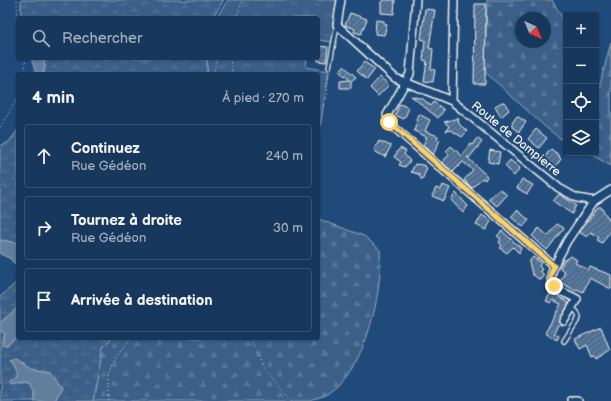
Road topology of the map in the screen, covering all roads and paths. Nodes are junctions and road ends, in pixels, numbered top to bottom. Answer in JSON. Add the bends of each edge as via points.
{"nodes":[{"id":1,"x":17,"y":0,"type":"edge"},
{"id":2,"x":243,"y":0,"type":"edge"},
{"id":3,"x":341,"y":0,"type":"edge"},
{"id":4,"x":416,"y":0,"type":"edge"},
{"id":5,"x":454,"y":0,"type":"edge"},
{"id":6,"x":18,"y":16,"type":"edge"},
{"id":7,"x":237,"y":16,"type":"edge"},
{"id":8,"x":337,"y":25,"type":"junction"},
{"id":9,"x":25,"y":60,"type":"edge"},
{"id":10,"x":216,"y":60,"type":"edge"},
{"id":11,"x":230,"y":60,"type":"edge"},
{"id":12,"x":329,"y":68,"type":"joint"},
{"id":13,"x":26,"y":72,"type":"edge"},
{"id":14,"x":214,"y":72,"type":"edge"},
{"id":15,"x":232,"y":72,"type":"edge"},
{"id":16,"x":406,"y":84,"type":"junction"},
{"id":17,"x":16,"y":101,"type":"edge"},
{"id":18,"x":452,"y":101,"type":"junction"},
{"id":19,"x":320,"y":109,"type":"edge"},
{"id":20,"x":0,"y":127,"type":"edge"},
{"id":21,"x":611,"y":190,"type":"edge"},
{"id":22,"x":594,"y":201,"type":"junction"},
{"id":23,"x":554,"y":266,"type":"junction"},
{"id":24,"x":572,"y":308,"type":"junction"},
{"id":25,"x":564,"y":321,"type":"dead end"},
{"id":26,"x":129,"y":340,"type":"edge"},
{"id":27,"x":251,"y":340,"type":"edge"},
{"id":28,"x":564,"y":341,"type":"dead end"},
{"id":29,"x":109,"y":401,"type":"edge"},
{"id":30,"x":292,"y":401,"type":"edge"},
{"id":31,"x":571,"y":401,"type":"edge"},
{"id":32,"x":578,"y":401,"type":"edge"}],
"edges":[{"from":1,"to":6,"type":"path"},
{"from":2,"to":7,"type":"path"},
{"from":3,"to":8,"type":"street"},
{"from":4,"to":16,"type":"street","via":[[410,74]]},
{"from":5,"to":18,"type":"street"},
{"from":8,"to":12,"type":"lane"},
{"from":8,"to":16,"type":"street","name":"Route de Dampierre","via":[[394,78]]},
{"from":9,"to":13,"type":"path"},
{"from":10,"to":14,"type":"path"},
{"from":11,"to":15,"type":"path"},
{"from":12,"to":19,"type":"path","via":[[327,98]]},
{"from":16,"to":18,"type":"street","name":"Route de Dampierre"},
{"from":16,"to":23,"type":"street","via":[[400,88],[391,105],[387,115],[389,122]]},
{"from":17,"to":20,"type":"path"},
{"from":18,"to":22,"type":"street","name":"Route de Dampierre","via":[[559,188],[577,198]]},
{"from":21,"to":22,"type":"street"},
{"from":22,"to":23,"type":"street","via":[[566,241]]},
{"from":23,"to":24,"type":"street","via":[[550,282],[577,299]]},
{"from":24,"to":25,"type":"street"},
{"from":24,"to":28,"type":"lane","via":[[577,312],[578,318]]},
{"from":26,"to":29,"type":"path","via":[[116,356],[109,374]]},
{"from":27,"to":30,"type":"path","via":[[267,376]]},
{"from":31,"to":32,"type":"street"}]}
